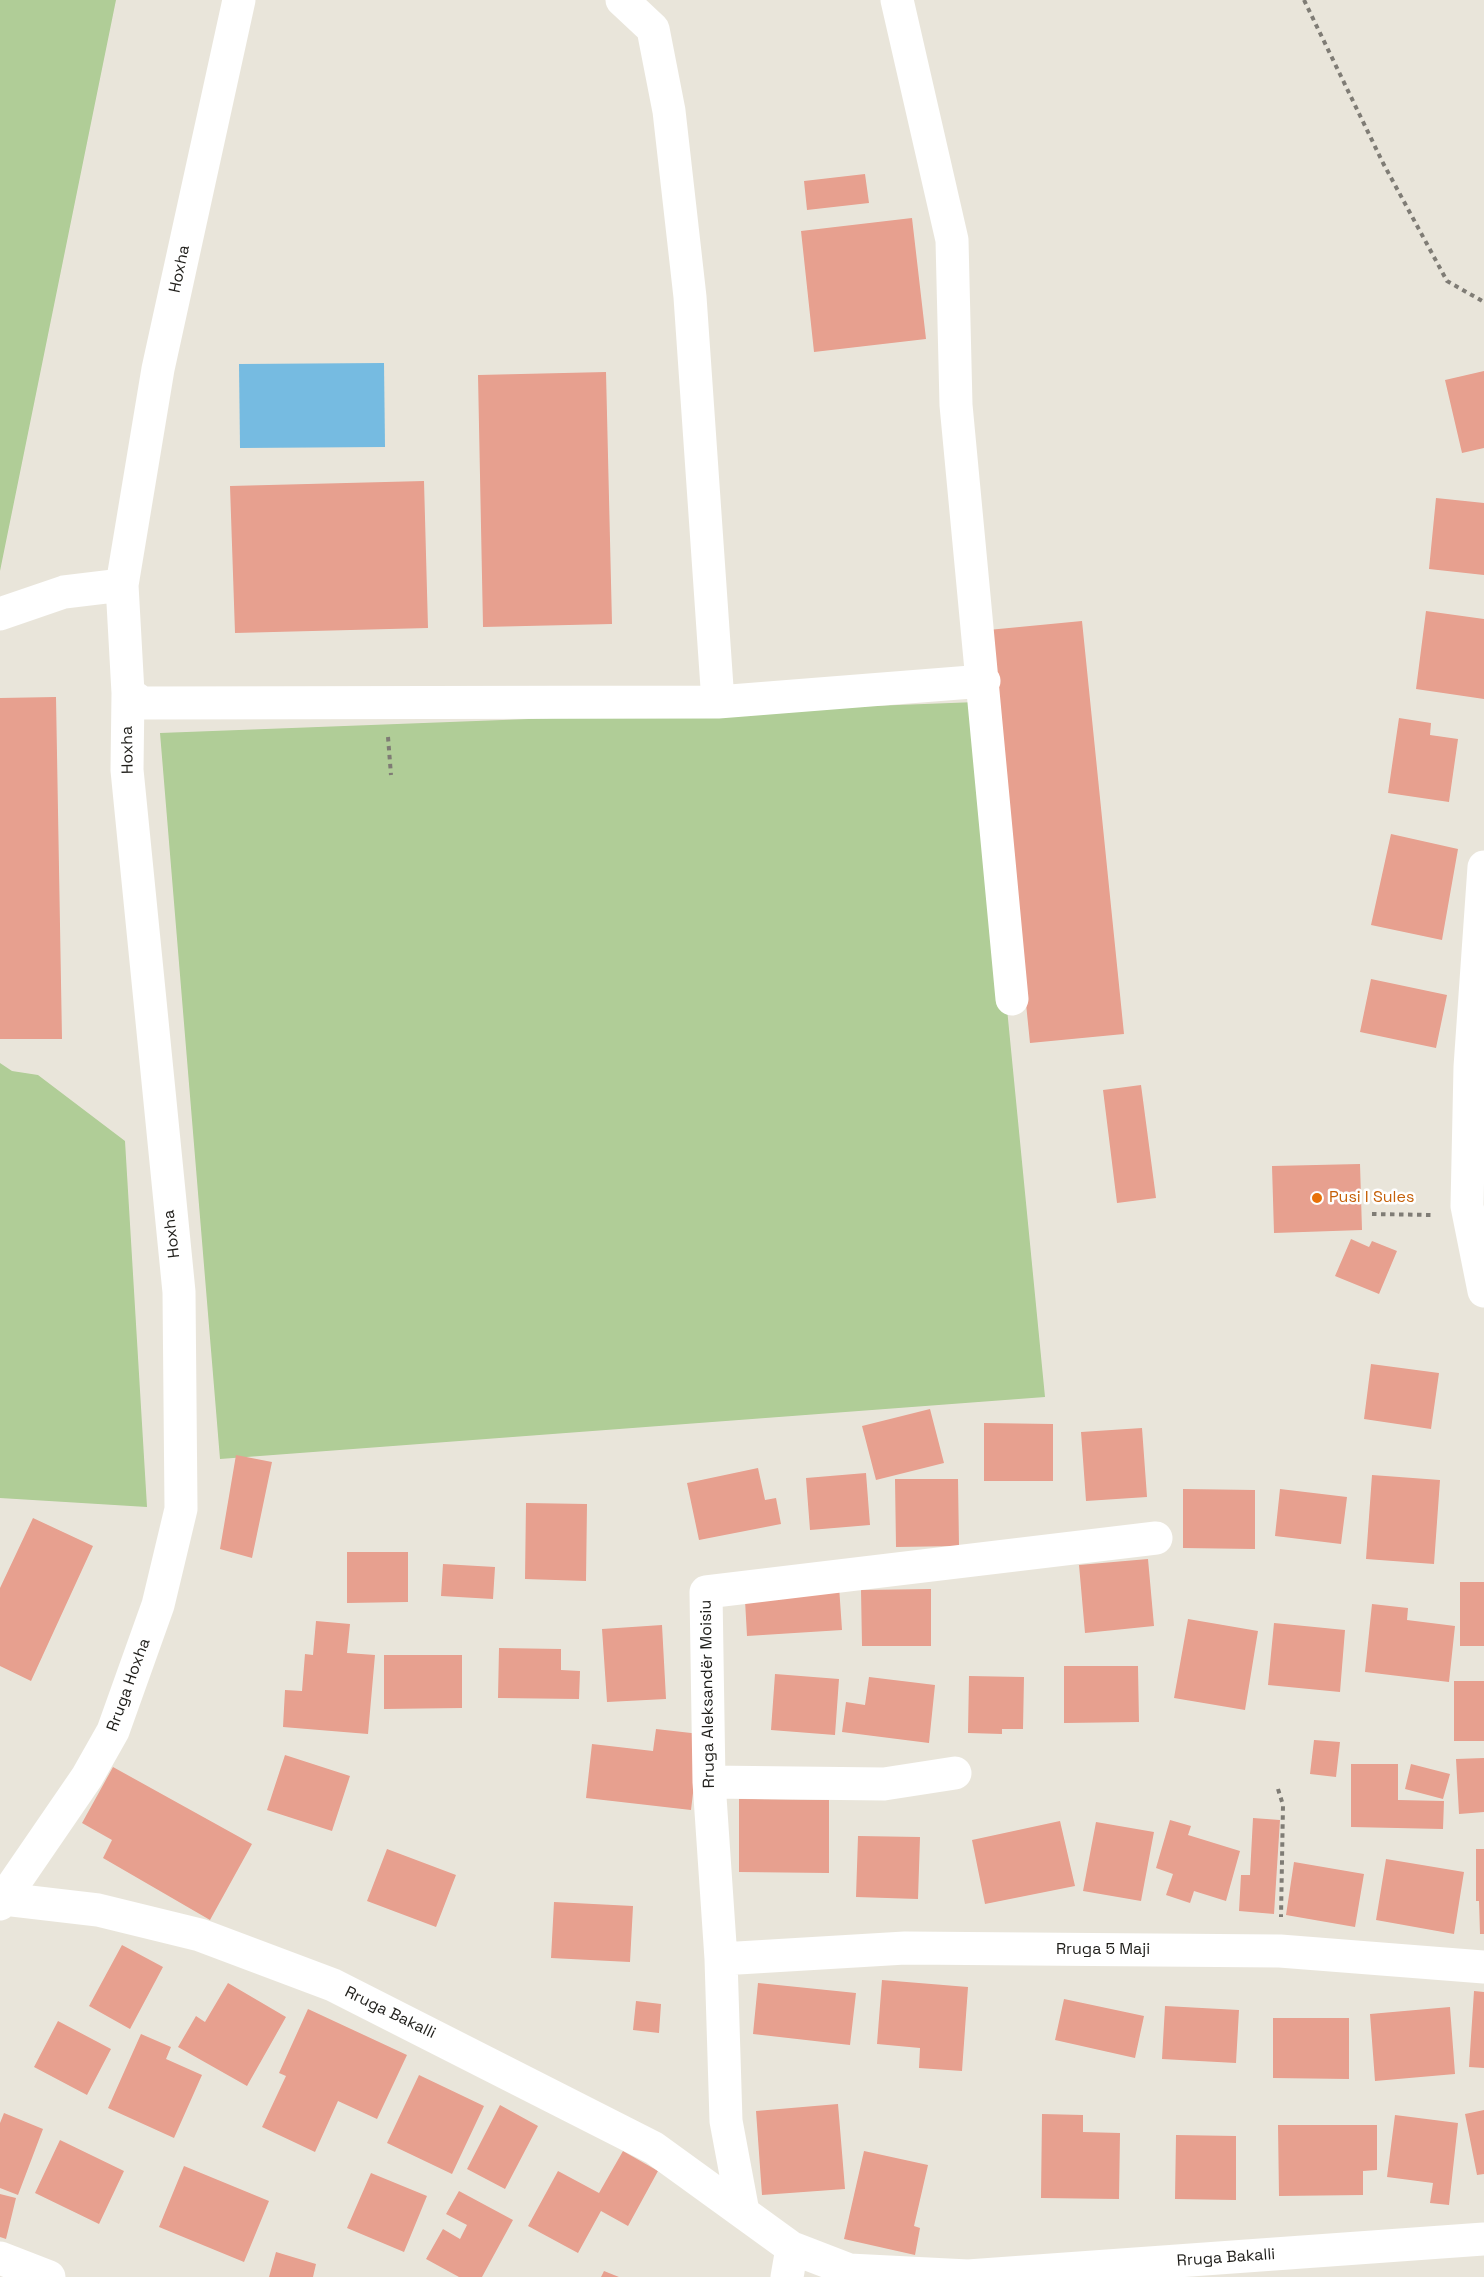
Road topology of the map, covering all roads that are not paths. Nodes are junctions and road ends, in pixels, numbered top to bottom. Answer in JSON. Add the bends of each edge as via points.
{"nodes":[{"id":1,"x":239,"y":0,"type":"edge"},
{"id":2,"x":622,"y":0,"type":"edge"},
{"id":3,"x":897,"y":0,"type":"edge"},
{"id":4,"x":122,"y":585,"type":"junction"},
{"id":5,"x":0,"y":614,"type":"edge"},
{"id":6,"x":984,"y":681,"type":"junction"},
{"id":7,"x":133,"y":702,"type":"junction"},
{"id":8,"x":718,"y":702,"type":"junction"},
{"id":9,"x":1484,"y":867,"type":"edge"},
{"id":10,"x":1012,"y":999,"type":"dead end"},
{"id":11,"x":1484,"y":1291,"type":"edge"},
{"id":12,"x":181,"y":1509,"type":"joint"},
{"id":13,"x":1156,"y":1538,"type":"dead end"},
{"id":14,"x":955,"y":1773,"type":"dead end"},
{"id":15,"x":709,"y":1782,"type":"junction"},
{"id":16,"x":2,"y":1901,"type":"edge"},
{"id":17,"x":721,"y":1959,"type":"junction"},
{"id":18,"x":1484,"y":1966,"type":"edge"},
{"id":19,"x":743,"y":2212,"type":"junction"},
{"id":20,"x":1484,"y":2239,"type":"edge"},
{"id":21,"x":0,"y":2258,"type":"edge"},
{"id":22,"x":789,"y":2262,"type":"edge"},
{"id":23,"x":49,"y":2277,"type":"edge"}],
"edges":[{"from":1,"to":4,"type":"street","name":"Hoxha","via":[[158,369]]},
{"from":2,"to":8,"type":"street","via":[[653,29],[669,111],[690,297]]},
{"from":3,"to":6,"type":"street","via":[[952,240],[956,405]]},
{"from":4,"to":5,"type":"street","via":[[64,592]]},
{"from":4,"to":7,"type":"street","name":"Hoxha"},
{"from":6,"to":8,"type":"street"},
{"from":6,"to":10,"type":"street"},
{"from":7,"to":8,"type":"street"},
{"from":7,"to":12,"type":"street","name":"Hoxha","via":[[127,771],[179,1292]]},
{"from":9,"to":11,"type":"street","via":[[1467,1206]]},
{"from":12,"to":16,"type":"street","name":"Rruga Hoxha","via":[[158,1605],[113,1731]]},
{"from":13,"to":15,"type":"street","name":"Rruga Aleksandër Moisiu","via":[[706,1592]]},
{"from":14,"to":15,"type":"street","via":[[884,1784]]},
{"from":15,"to":17,"type":"street","name":"Rruga Aleksandër Moisiu"},
{"from":16,"to":19,"type":"street","name":"Rruga Bakalli","via":[[98,1910],[200,1935],[333,1985],[654,2148]]},
{"from":17,"to":18,"type":"street","name":"Rruga 5 Maji","via":[[905,1948],[1280,1951]]},
{"from":17,"to":19,"type":"street","name":"Rruga Aleksandër Moisiu","via":[[726,2121]]},
{"from":19,"to":22,"type":"street","name":"Rruga Bakalli"},
{"from":20,"to":22,"type":"street","name":"Rruga Bakalli","via":[[968,2276],[849,2270]]},
{"from":21,"to":23,"type":"street"}]}
